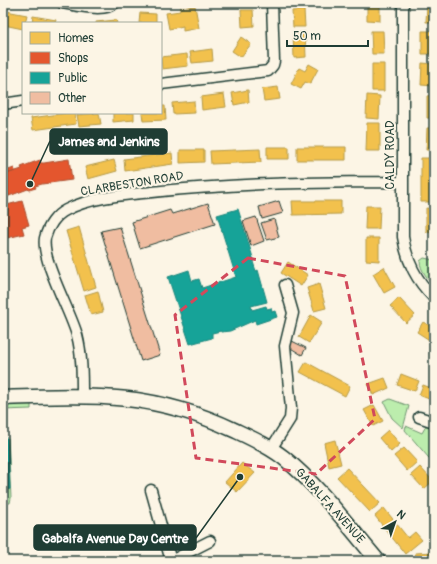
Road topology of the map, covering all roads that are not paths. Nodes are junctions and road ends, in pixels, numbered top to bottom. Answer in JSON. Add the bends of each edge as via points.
{"nodes":[{"id":1,"x":62,"y":3,"type":"edge"},
{"id":2,"x":272,"y":3,"type":"edge"},
{"id":3,"x":403,"y":3,"type":"edge"},
{"id":4,"x":114,"y":4,"type":"edge"},
{"id":5,"x":162,"y":84,"type":"edge"},
{"id":6,"x":22,"y":102,"type":"edge"},
{"id":7,"x":3,"y":104,"type":"edge"},
{"id":8,"x":403,"y":182,"type":"junction"},
{"id":9,"x":285,"y":285,"type":"dead end"},
{"id":10,"x":434,"y":298,"type":"edge"},
{"id":11,"x":82,"y":395,"type":"junction"},
{"id":12,"x":3,"y":398,"type":"edge"},
{"id":13,"x":419,"y":417,"type":"dead end"},
{"id":14,"x":434,"y":422,"type":"edge"},
{"id":15,"x":271,"y":449,"type":"junction"},
{"id":16,"x":151,"y":490,"type":"dead end"},
{"id":17,"x":210,"y":541,"type":"dead end"},
{"id":18,"x":171,"y":561,"type":"edge"},
{"id":19,"x":378,"y":561,"type":"edge"}],
"edges":[{"from":1,"to":4,"type":"street","via":[[92,8]]},
{"from":2,"to":5,"type":"street","via":[[275,55],[273,65],[268,71]]},
{"from":3,"to":8,"type":"street","name":"CALDY ROAD"},
{"from":6,"to":7,"type":"street"},
{"from":8,"to":10,"type":"street","name":"CALDY ROAD","via":[[402,223],[406,254],[418,281]]},
{"from":8,"to":11,"type":"street","name":"CLARBESTON ROAD","via":[[206,186],[133,194],[87,202],[65,210],[49,228],[44,245],[77,336]]},
{"from":9,"to":15,"type":"street","via":[[293,313],[286,346],[291,408],[290,419]]},
{"from":11,"to":12,"type":"street","name":"GABALFA AVENUE"},
{"from":11,"to":15,"type":"street","name":"GABALFA AVENUE","via":[[145,400],[181,409],[223,425]]},
{"from":13,"to":14,"type":"street"},
{"from":15,"to":19,"type":"street","name":"GABALFA AVENUE","via":[[301,472]]},
{"from":16,"to":18,"type":"street"},
{"from":17,"to":18,"type":"street"}]}
